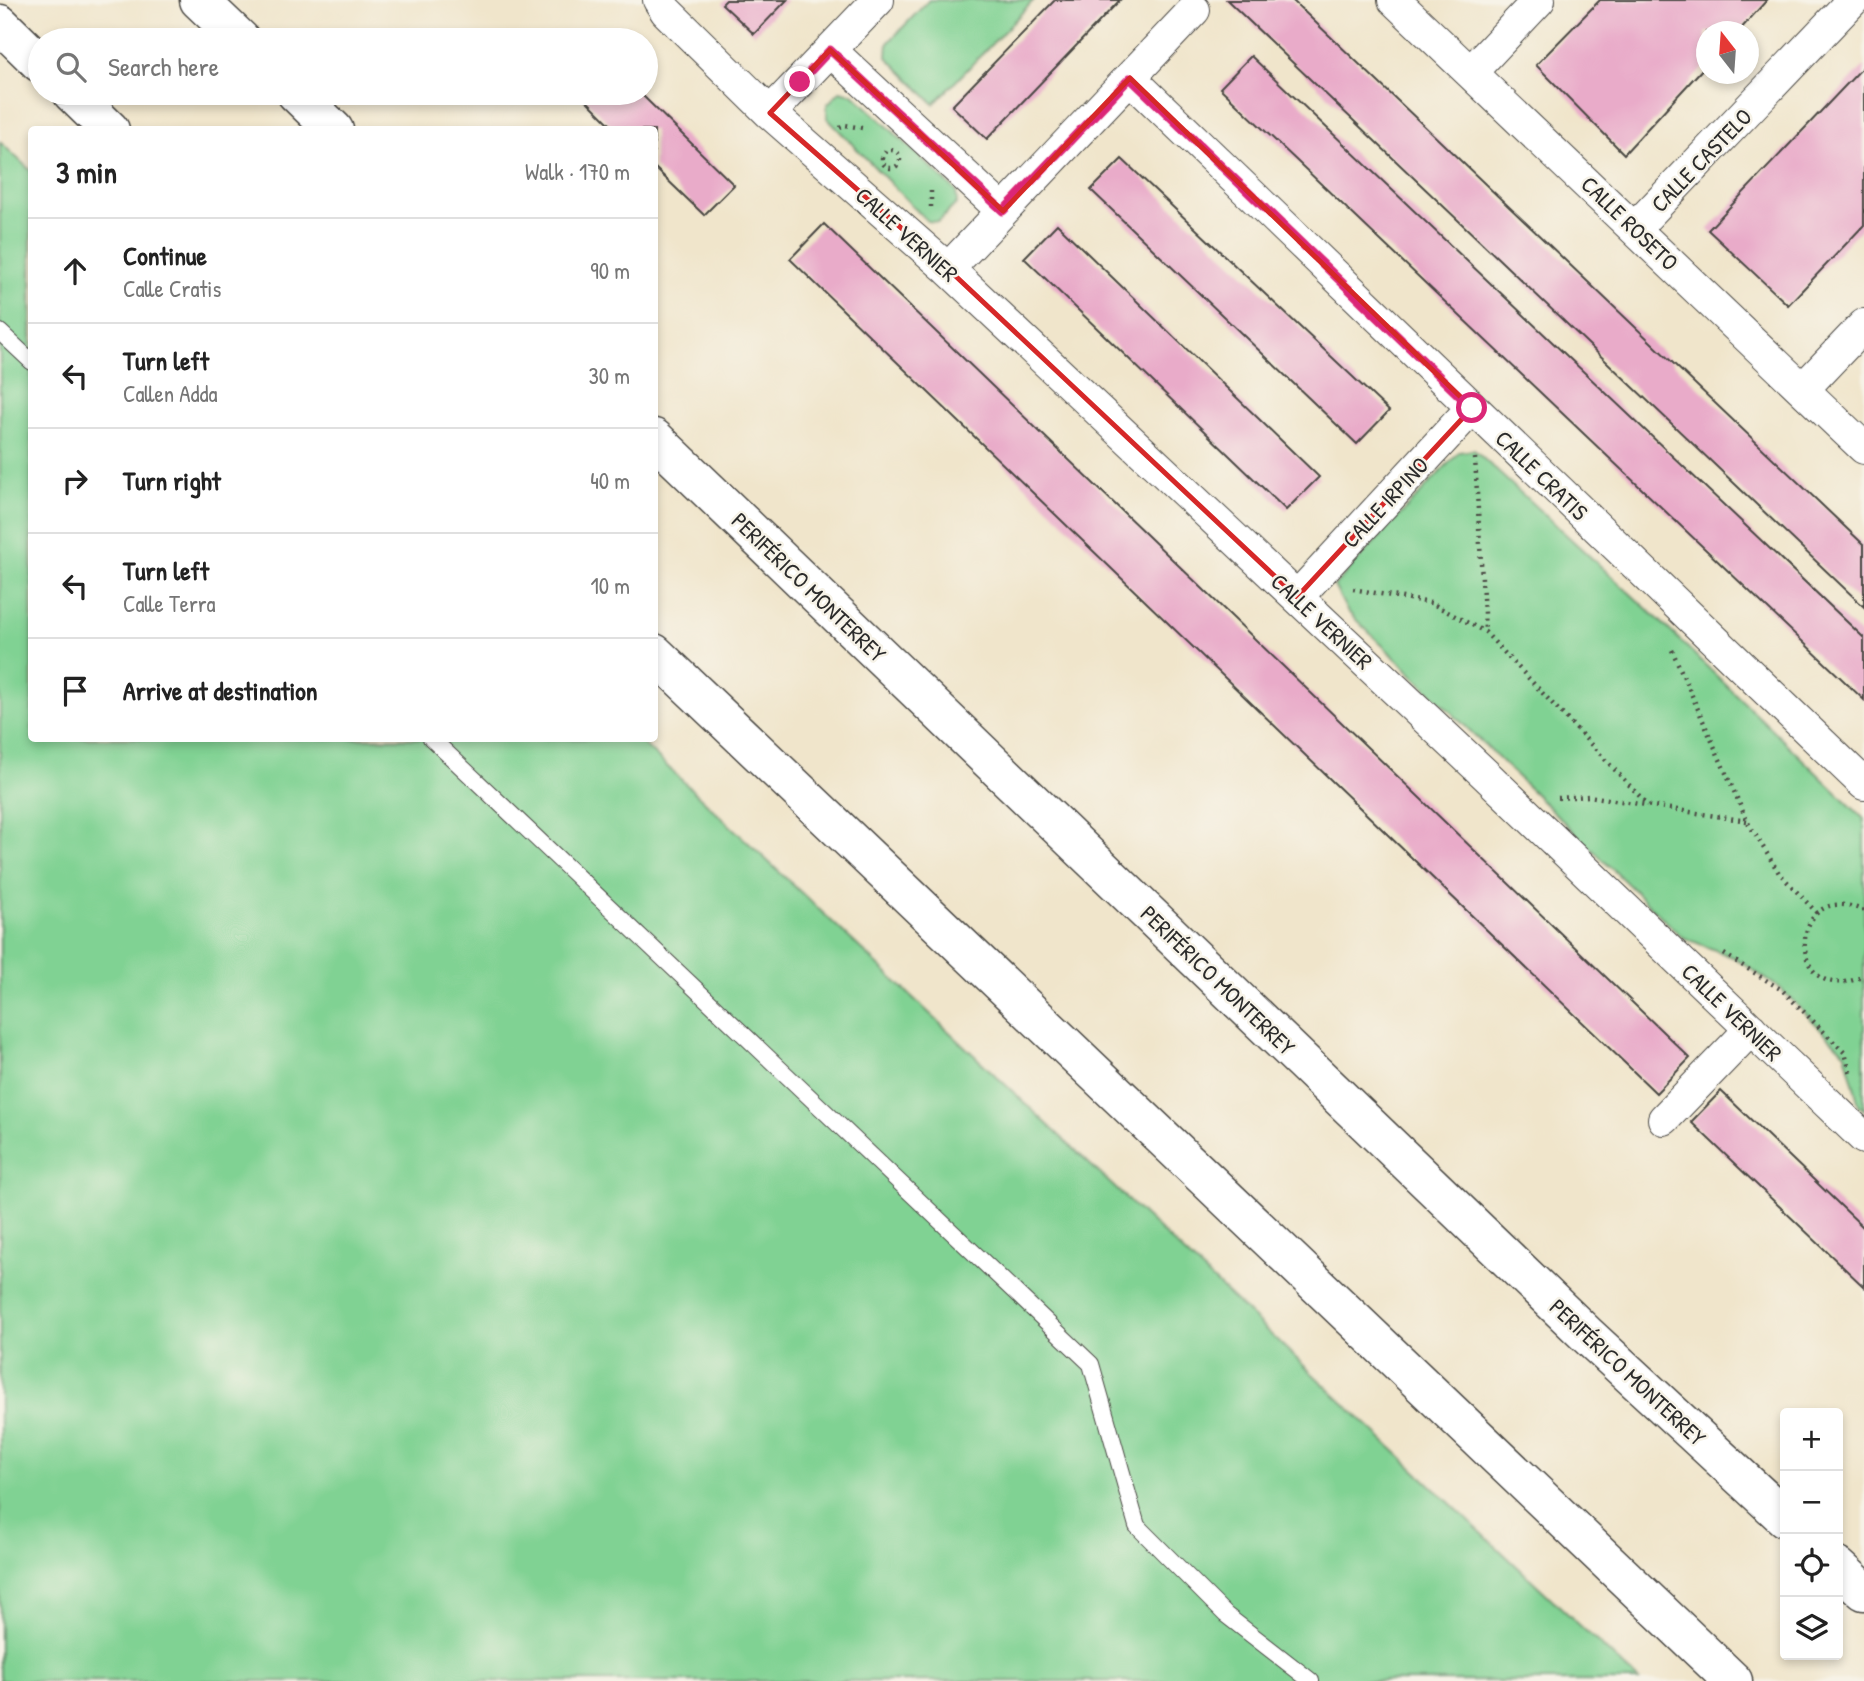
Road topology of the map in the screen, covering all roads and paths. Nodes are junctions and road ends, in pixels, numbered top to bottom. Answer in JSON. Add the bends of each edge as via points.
{"nodes":[{"id":1,"x":199,"y":0,"type":"edge"},
{"id":2,"x":659,"y":0,"type":"edge"},
{"id":3,"x":878,"y":0,"type":"edge"},
{"id":4,"x":1394,"y":0,"type":"edge"},
{"id":5,"x":1539,"y":0,"type":"edge"},
{"id":6,"x":1853,"y":0,"type":"edge"},
{"id":7,"x":1194,"y":10,"type":"dead end"},
{"id":8,"x":0,"y":24,"type":"edge"},
{"id":9,"x":228,"y":28,"type":"edge"},
{"id":10,"x":830,"y":50,"type":"junction"},
{"id":11,"x":28,"y":51,"type":"edge"},
{"id":12,"x":1472,"y":71,"type":"junction"},
{"id":13,"x":1130,"y":78,"type":"junction"},
{"id":14,"x":84,"y":105,"type":"edge"},
{"id":15,"x":308,"y":105,"type":"edge"},
{"id":16,"x":770,"y":113,"type":"junction"},
{"id":17,"x":106,"y":126,"type":"edge"},
{"id":18,"x":330,"y":126,"type":"edge"},
{"id":19,"x":863,"y":128,"type":"dead end"},
{"id":20,"x":837,"y":129,"type":"dead end"},
{"id":21,"x":901,"y":157,"type":"joint"},
{"id":22,"x":1003,"y":211,"type":"junction"},
{"id":23,"x":1635,"y":228,"type":"junction"},
{"id":24,"x":948,"y":269,"type":"junction"},
{"id":25,"x":1864,"y":325,"type":"edge"},
{"id":26,"x":0,"y":332,"type":"edge"},
{"id":27,"x":28,"y":358,"type":"edge"},
{"id":28,"x":1803,"y":390,"type":"junction"},
{"id":29,"x":1472,"y":408,"type":"junction"},
{"id":30,"x":658,"y":442,"type":"edge"},
{"id":31,"x":1864,"y":448,"type":"edge"},
{"id":32,"x":1474,"y":450,"type":"dead end"},
{"id":33,"x":1348,"y":589,"type":"dead end"},
{"id":34,"x":1297,"y":597,"type":"junction"},
{"id":35,"x":1485,"y":632,"type":"junction"},
{"id":36,"x":1670,"y":645,"type":"dead end"},
{"id":37,"x":658,"y":657,"type":"edge"},
{"id":38,"x":435,"y":742,"type":"edge"},
{"id":39,"x":1864,"y":784,"type":"edge"},
{"id":40,"x":1552,"y":798,"type":"dead end"},
{"id":41,"x":1648,"y":805,"type":"junction"},
{"id":42,"x":1747,"y":821,"type":"junction"},
{"id":43,"x":1864,"y":911,"type":"edge"},
{"id":44,"x":1817,"y":913,"type":"junction"},
{"id":45,"x":1714,"y":950,"type":"dead end"},
{"id":46,"x":1864,"y":976,"type":"edge"},
{"id":47,"x":1751,"y":1029,"type":"junction"},
{"id":48,"x":1852,"y":1079,"type":"dead end"},
{"id":49,"x":1664,"y":1119,"type":"dead end"},
{"id":50,"x":1864,"y":1138,"type":"edge"},
{"id":51,"x":1780,"y":1513,"type":"edge"},
{"id":52,"x":1843,"y":1572,"type":"edge"},
{"id":53,"x":1864,"y":1591,"type":"edge"},
{"id":54,"x":1311,"y":1681,"type":"edge"},
{"id":55,"x":1733,"y":1681,"type":"edge"}],
"edges":[{"from":1,"to":9,"type":"highway"},
{"from":2,"to":16,"type":"street","name":"CALLE VERNIER"},
{"from":3,"to":10,"type":"street"},
{"from":4,"to":12,"type":"street","name":"CALLE ROSETO"},
{"from":5,"to":12,"type":"street"},
{"from":6,"to":23,"type":"street","name":"CALLE CASTELO"},
{"from":7,"to":13,"type":"street"},
{"from":8,"to":11,"type":"highway"},
{"from":10,"to":16,"type":"street"},
{"from":10,"to":22,"type":"street"},
{"from":12,"to":23,"type":"street","name":"CALLE ROSETO"},
{"from":13,"to":22,"type":"street"},
{"from":13,"to":29,"type":"street","name":"CALLE CRATIS"},
{"from":14,"to":17,"type":"highway"},
{"from":15,"to":18,"type":"highway"},
{"from":16,"to":24,"type":"street","name":"CALLE VERNIER"},
{"from":19,"to":20,"type":"path","via":[[845,125]]},
{"from":21,"to":21,"type":"path","via":[[893,168],[882,159],[889,149]]},
{"from":22,"to":24,"type":"street"},
{"from":23,"to":28,"type":"street","name":"CALLE ROSETO"},
{"from":24,"to":34,"type":"street","name":"CALLE VERNIER"},
{"from":25,"to":28,"type":"street"},
{"from":26,"to":27,"type":"lane"},
{"from":28,"to":31,"type":"street","name":"CALLE ROSETO"},
{"from":29,"to":34,"type":"street","name":"CALLE IRPINO"},
{"from":29,"to":39,"type":"street","name":"CALLE CRATIS"},
{"from":30,"to":51,"type":"highway","name":"PERIFÉRICO MONTERREY","via":[[1587,1335]]},
{"from":32,"to":35,"type":"path"},
{"from":33,"to":35,"type":"path","via":[[1431,603]]},
{"from":34,"to":47,"type":"street","name":"CALLE VERNIER"},
{"from":35,"to":41,"type":"path"},
{"from":36,"to":42,"type":"path"},
{"from":37,"to":55,"type":"highway"},
{"from":38,"to":54,"type":"lane","via":[[1091,1364],[1137,1526],[1226,1615]]},
{"from":40,"to":41,"type":"path","via":[[1589,796]]},
{"from":41,"to":42,"type":"path"},
{"from":42,"to":44,"type":"path","via":[[1779,873]]},
{"from":43,"to":44,"type":"path","via":[[1841,905]]},
{"from":44,"to":46,"type":"path","via":[[1804,936],[1807,962],[1826,980],[1840,983]]},
{"from":45,"to":48,"type":"path","via":[[1735,958],[1782,990],[1845,1053]]},
{"from":47,"to":49,"type":"street"},
{"from":47,"to":50,"type":"street","name":"CALLE VERNIER"},
{"from":52,"to":53,"type":"highway"}]}
